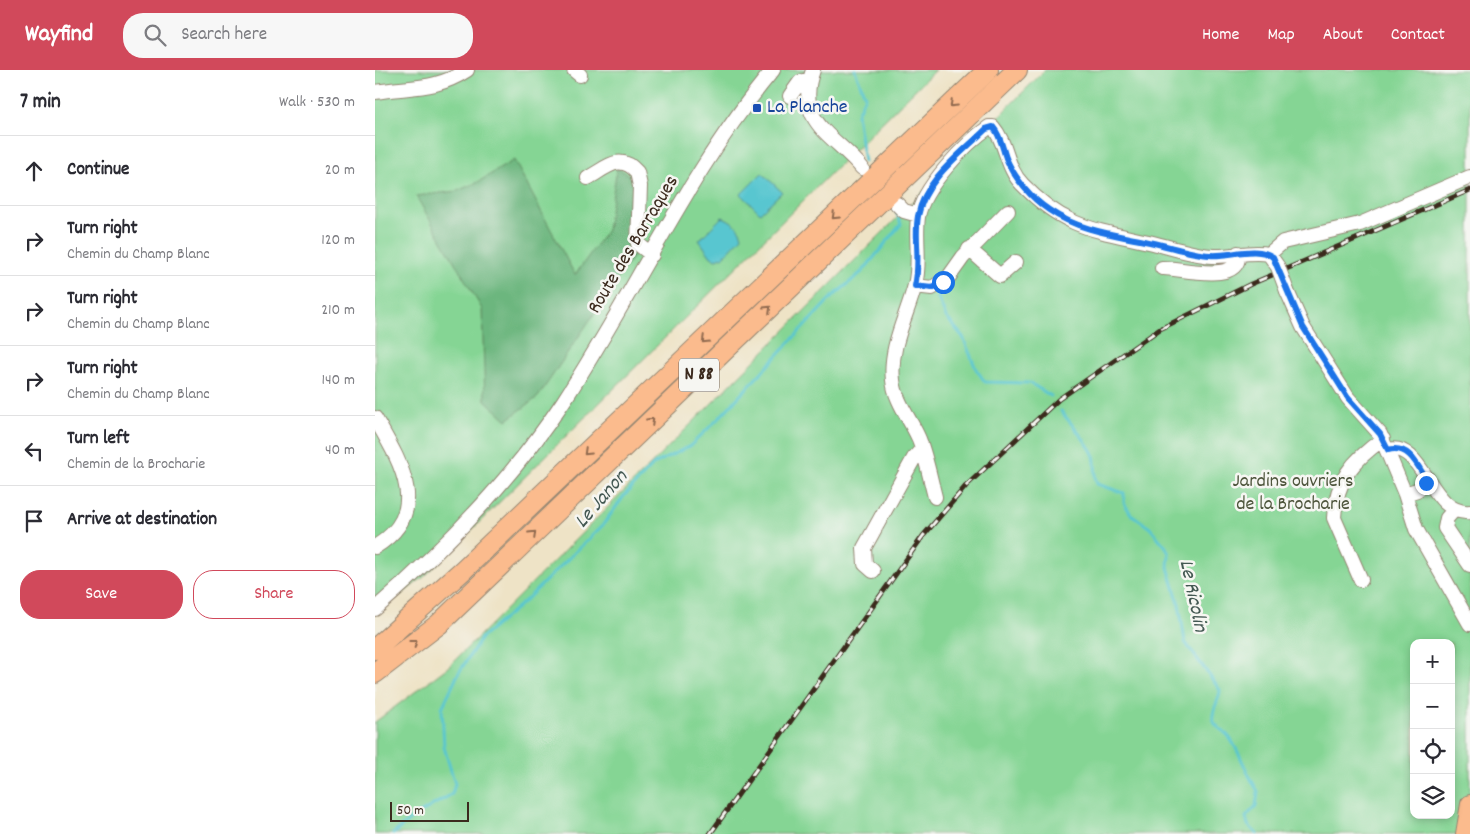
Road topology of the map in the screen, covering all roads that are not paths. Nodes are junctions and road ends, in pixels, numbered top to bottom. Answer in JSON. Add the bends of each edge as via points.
{"nodes":[{"id":1,"x":773,"y":70,"type":"edge"},
{"id":2,"x":988,"y":70,"type":"edge"},
{"id":3,"x":1017,"y":70,"type":"edge"},
{"id":4,"x":462,"y":73,"type":"edge"},
{"id":5,"x":811,"y":74,"type":"edge"},
{"id":6,"x":375,"y":92,"type":"edge"},
{"id":7,"x":790,"y":96,"type":"dead end"},
{"id":8,"x":862,"y":168,"type":"dead end"},
{"id":9,"x":1470,"y":177,"type":"edge"},
{"id":10,"x":588,"y":178,"type":"dead end"},
{"id":11,"x":897,"y":204,"type":"dead end"},
{"id":12,"x":1007,"y":211,"type":"dead end"},
{"id":13,"x":918,"y":215,"type":"junction"},
{"id":14,"x":969,"y":249,"type":"junction"},
{"id":15,"x":1238,"y":253,"type":"junction"},
{"id":16,"x":1269,"y":254,"type":"junction"},
{"id":17,"x":652,"y":255,"type":"junction"},
{"id":18,"x":1016,"y":262,"type":"dead end"},
{"id":19,"x":1162,"y":268,"type":"dead end"},
{"id":20,"x":915,"y":286,"type":"junction"},
{"id":21,"x":375,"y":418,"type":"edge"},
{"id":22,"x":1385,"y":444,"type":"junction"},
{"id":23,"x":923,"y":449,"type":"junction"},
{"id":24,"x":1428,"y":482,"type":"junction"},
{"id":25,"x":1405,"y":494,"type":"junction"},
{"id":26,"x":935,"y":497,"type":"dead end"},
{"id":27,"x":1454,"y":510,"type":"junction"},
{"id":28,"x":1470,"y":512,"type":"edge"},
{"id":29,"x":375,"y":547,"type":"edge"},
{"id":30,"x":1470,"y":565,"type":"edge"},
{"id":31,"x":873,"y":571,"type":"dead end"},
{"id":32,"x":1361,"y":580,"type":"dead end"},
{"id":33,"x":375,"y":609,"type":"edge"},
{"id":34,"x":1470,"y":624,"type":"edge"},
{"id":35,"x":375,"y":649,"type":"edge"},
{"id":36,"x":375,"y":673,"type":"edge"},
{"id":37,"x":1470,"y":804,"type":"edge"},
{"id":38,"x":1465,"y":834,"type":"edge"}],
"edges":[{"from":1,"to":17,"type":"street","name":"Route des Barraques","via":[[712,154]]},
{"from":2,"to":35,"type":"highway","number":"N 88","one_way":true,"via":[[462,571]]},
{"from":36,"to":3,"type":"highway","number":"N 88","one_way":true,"via":[[439,624]]},
{"from":4,"to":6,"type":"street","via":[[424,88]]},
{"from":5,"to":7,"type":"street"},
{"from":5,"to":8,"type":"street","via":[[808,94],[815,122]]},
{"from":9,"to":16,"type":"street","via":[[1361,224],[1283,242]]},
{"from":10,"to":17,"type":"street","via":[[615,161],[625,162],[633,168],[639,178],[638,244]]},
{"from":11,"to":13,"type":"street","via":[[904,211]]},
{"from":12,"to":14,"type":"street"},
{"from":13,"to":15,"type":"street","via":[[934,181],[986,129],[993,127],[1019,182],[1056,214],[1107,235],[1206,255]]},
{"from":13,"to":20,"type":"street","via":[[919,264]]},
{"from":14,"to":18,"type":"street","via":[[1000,276]]},
{"from":14,"to":20,"type":"street","via":[[943,282],[932,288]]},
{"from":15,"to":16,"type":"street"},
{"from":15,"to":19,"type":"street","via":[[1239,260],[1235,266],[1216,272]]},
{"from":16,"to":22,"type":"street","bridge":true,"via":[[1278,267],[1303,327],[1348,398]]},
{"from":17,"to":33,"type":"street","name":"Route des Barraques","via":[[562,404],[532,443],[473,515]]},
{"from":20,"to":23,"type":"street","via":[[897,338],[893,381]]},
{"from":21,"to":29,"type":"street","via":[[405,477],[408,498],[395,533]]},
{"from":22,"to":24,"type":"street","via":[[1405,451]]},
{"from":22,"to":25,"type":"street"},
{"from":22,"to":32,"type":"street","via":[[1352,464],[1342,481],[1334,510],[1334,518]]},
{"from":23,"to":26,"type":"street"},
{"from":23,"to":31,"type":"street","via":[[914,458],[864,548],[865,564]]},
{"from":24,"to":25,"type":"street"},
{"from":24,"to":27,"type":"street"},
{"from":25,"to":34,"type":"street","via":[[1416,529]]},
{"from":27,"to":28,"type":"street"},
{"from":27,"to":30,"type":"street","via":[[1447,518],[1445,528]]},
{"from":37,"to":38,"type":"main road"}]}
